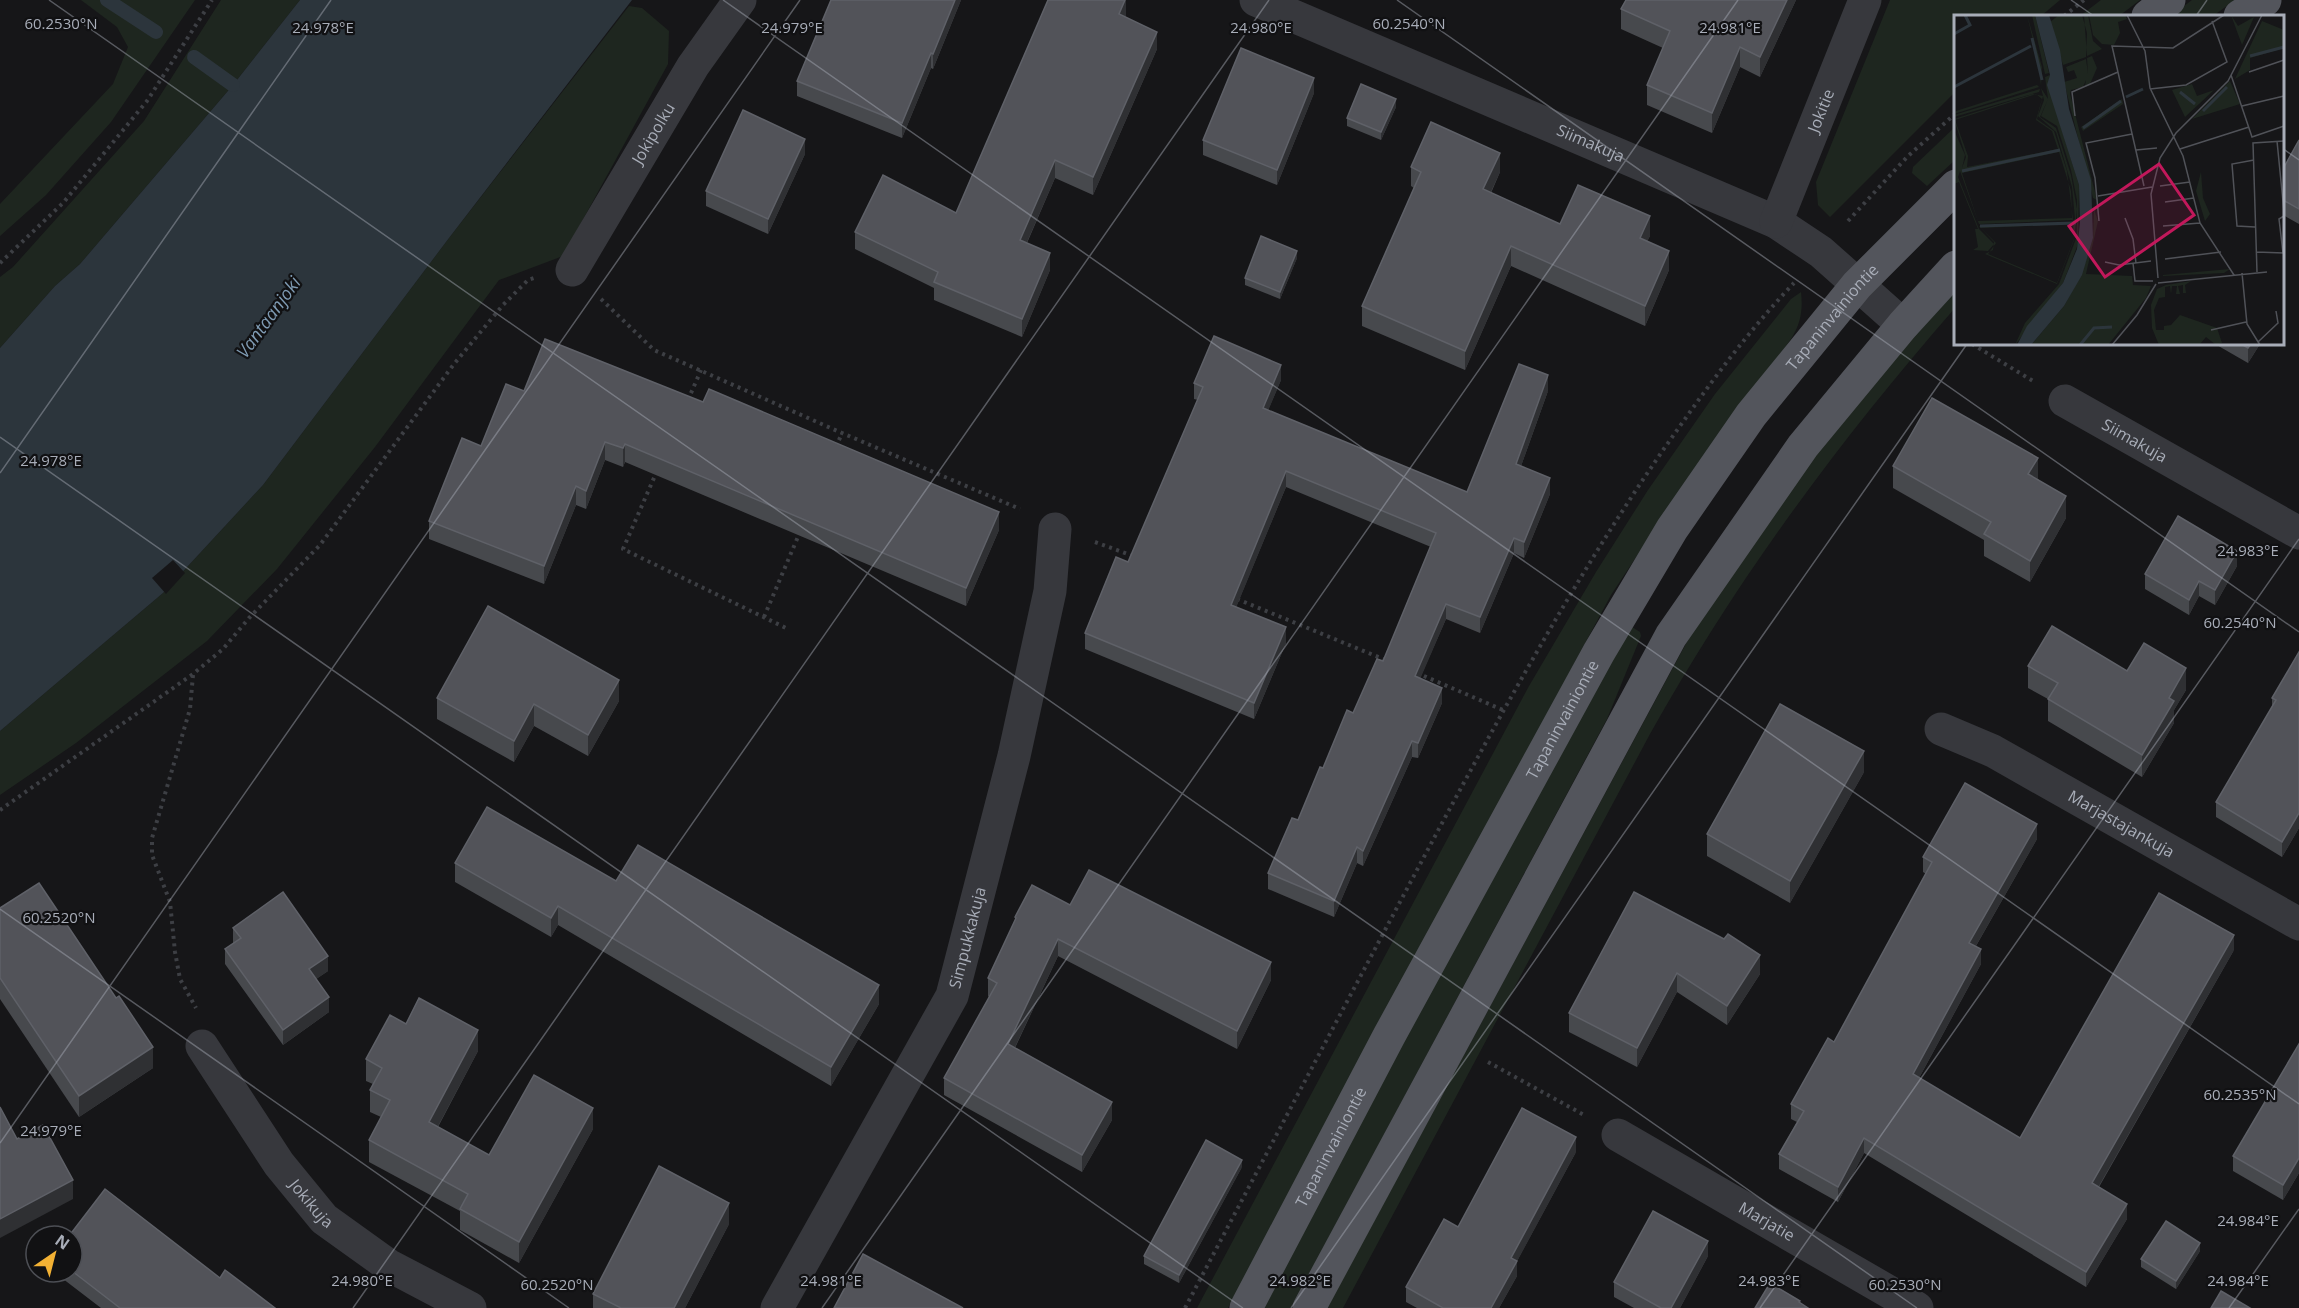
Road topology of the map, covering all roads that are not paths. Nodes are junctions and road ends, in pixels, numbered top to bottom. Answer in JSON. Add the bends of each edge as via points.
{"nodes":[{"id":1,"x":740,"y":0,"type":"edge"},
{"id":2,"x":1256,"y":0,"type":"edge"},
{"id":3,"x":1865,"y":0,"type":"edge"},
{"id":4,"x":2169,"y":0,"type":"edge"},
{"id":5,"x":2265,"y":0,"type":"edge"},
{"id":6,"x":2149,"y":15,"type":"edge"},
{"id":7,"x":2242,"y":15,"type":"edge"},
{"id":8,"x":1954,"y":188,"type":"edge"},
{"id":9,"x":1776,"y":222,"type":"junction"},
{"id":10,"x":1954,"y":269,"type":"edge"},
{"id":11,"x":572,"y":270,"type":"dead end"},
{"id":12,"x":1857,"y":285,"type":"junction"},
{"id":13,"x":1903,"y":325,"type":"junction"},
{"id":14,"x":2065,"y":401,"type":"road end"},
{"id":15,"x":1055,"y":529,"type":"dead end"},
{"id":16,"x":2299,"y":533,"type":"edge"},
{"id":17,"x":1941,"y":729,"type":"dead end"},
{"id":18,"x":2299,"y":924,"type":"edge"},
{"id":19,"x":202,"y":1046,"type":"road end"},
{"id":20,"x":1618,"y":1135,"type":"road end"},
{"id":21,"x":470,"y":1308,"type":"edge"},
{"id":22,"x":777,"y":1308,"type":"edge"},
{"id":23,"x":1246,"y":1308,"type":"edge"},
{"id":24,"x":1310,"y":1308,"type":"edge"},
{"id":25,"x":1917,"y":1308,"type":"edge"}],
"edges":[{"from":1,"to":11,"type":"street","name":"Jokipolku","via":[[693,66]]},
{"from":2,"to":9,"type":"street","name":"Siimakuja"},
{"from":3,"to":9,"type":"street","name":"Jokitie"},
{"from":4,"to":6,"type":"main road"},
{"from":5,"to":7,"type":"main road"},
{"from":8,"to":12,"type":"main road","name":"Tapaninvainiontie"},
{"from":9,"to":12,"type":"street","name":"Siimakuja","via":[[1821,252]]},
{"from":10,"to":13,"type":"main road"},
{"from":12,"to":13,"type":"street","name":"Siimakuja"},
{"from":12,"to":23,"type":"main road","name":"Tapaninvainiontie","via":[[1751,415],[1672,529],[1599,652],[1389,1036]]},
{"from":13,"to":24,"type":"main road","via":[[1803,446],[1671,636]]},
{"from":14,"to":16,"type":"street","name":"Siimakuja"},
{"from":15,"to":22,"type":"street","name":"Simpukkakuja","via":[[1050,591],[1014,756],[952,996]]},
{"from":17,"to":18,"type":"street","name":"Marjastajankuja","via":[[1993,751]]},
{"from":19,"to":21,"type":"street","name":"Jokikuja","via":[[279,1164],[324,1219],[388,1265]]},
{"from":20,"to":25,"type":"street","name":"Marjatie"}]}
